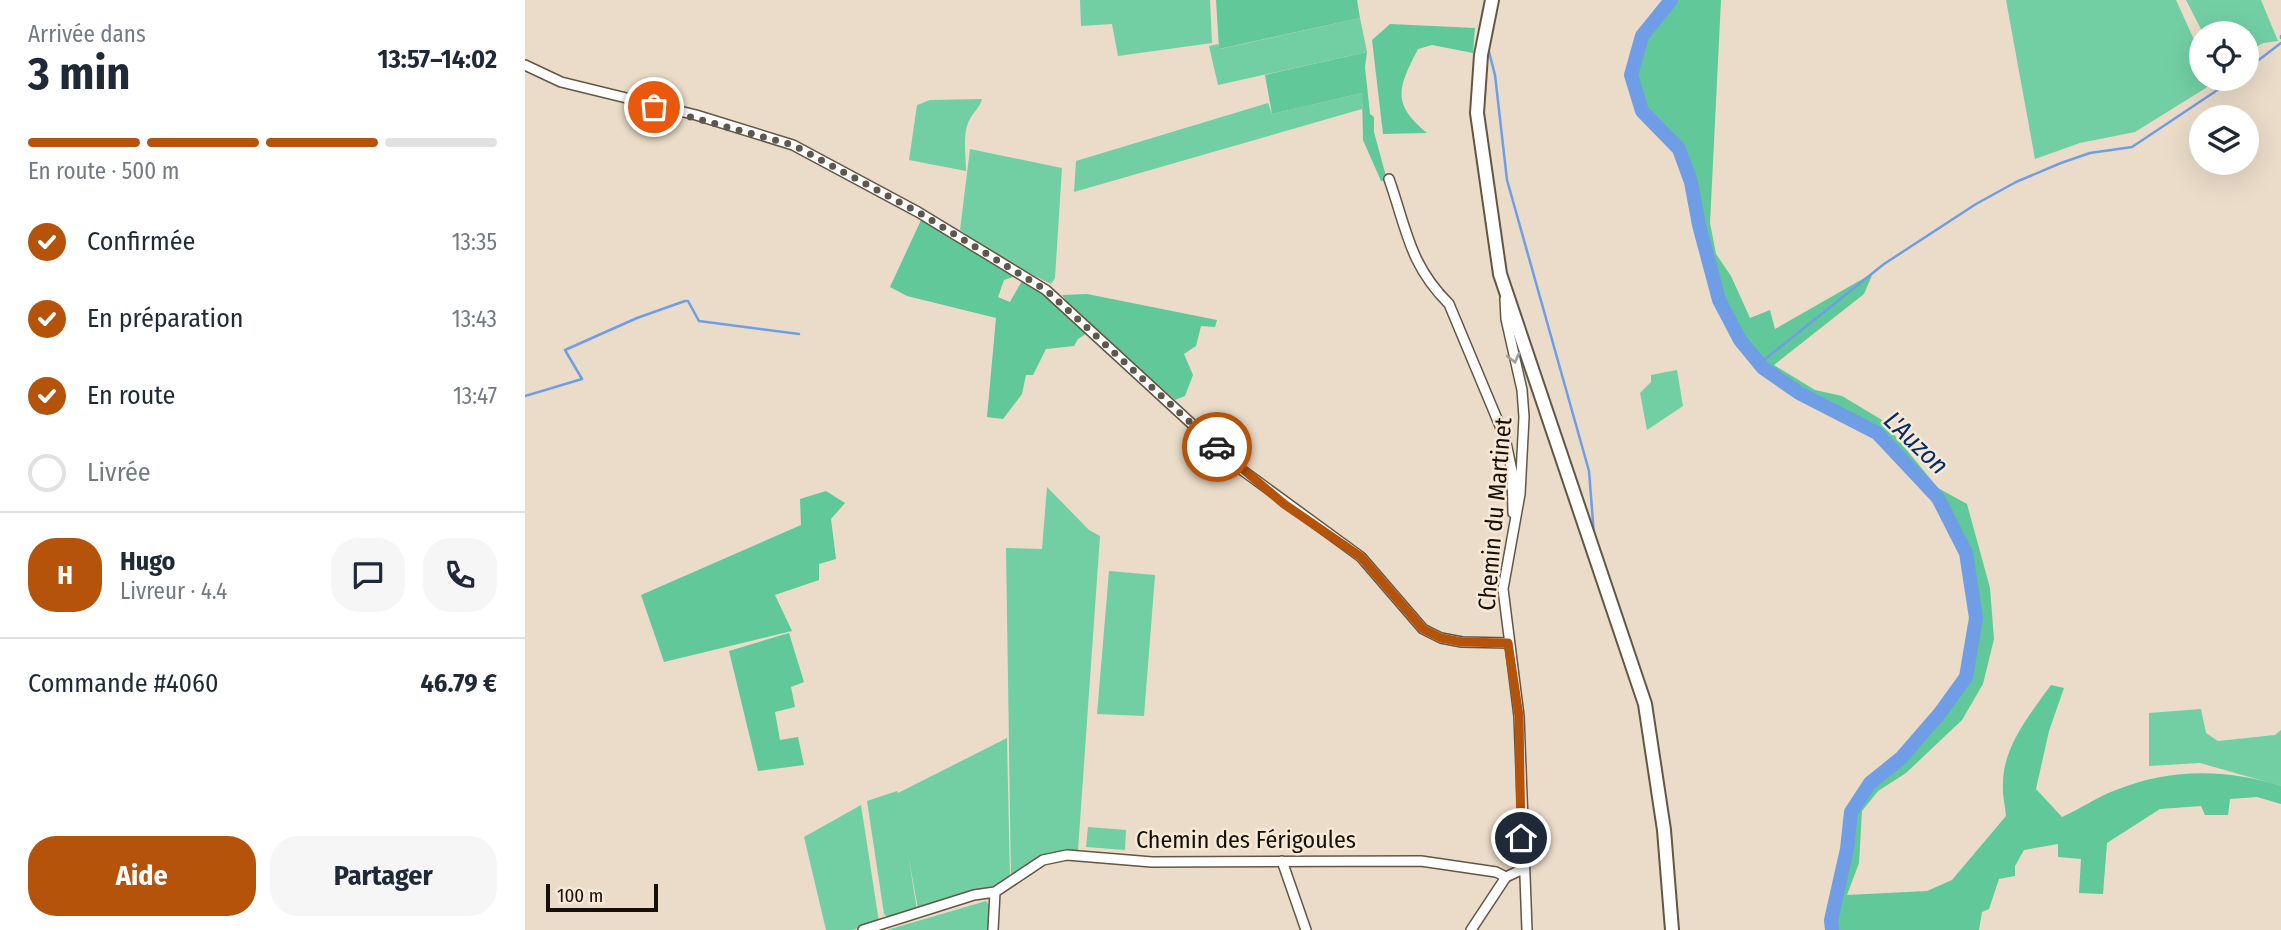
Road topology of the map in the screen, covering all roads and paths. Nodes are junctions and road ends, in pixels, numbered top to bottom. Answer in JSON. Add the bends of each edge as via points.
{"nodes":[{"id":1,"x":1492,"y":0,"type":"edge"},
{"id":2,"x":525,"y":65,"type":"edge"},
{"id":3,"x":1389,"y":179,"type":"dead end"},
{"id":4,"x":1505,"y":290,"type":"junction"},
{"id":5,"x":1512,"y":527,"type":"junction"},
{"id":6,"x":1508,"y":643,"type":"junction"},
{"id":7,"x":1282,"y":861,"type":"junction"},
{"id":8,"x":1523,"y":869,"type":"junction"},
{"id":9,"x":1506,"y":877,"type":"junction"},
{"id":10,"x":995,"y":892,"type":"junction"},
{"id":11,"x":863,"y":930,"type":"edge"},
{"id":12,"x":993,"y":930,"type":"edge"},
{"id":13,"x":1306,"y":930,"type":"edge"},
{"id":14,"x":1471,"y":930,"type":"edge"},
{"id":15,"x":1527,"y":930,"type":"edge"},
{"id":16,"x":1672,"y":930,"type":"edge"}],
"edges":[{"from":1,"to":4,"type":"main road","via":[[1479,74],[1478,113]]},
{"from":2,"to":6,"type":"street","via":[[561,82],[793,145],[918,212],[1046,290],[1242,470],[1361,557],[1423,629],[1462,642]]},
{"from":3,"to":5,"type":"street","via":[[1414,258],[1449,304],[1505,438],[1512,471]]},
{"from":4,"to":5,"type":"street","name":"Chemin du Martinet","one_way":true,"via":[[1506,319],[1522,390],[1525,443]]},
{"from":4,"to":16,"type":"main road","via":[[1645,704],[1664,830]]},
{"from":5,"to":6,"type":"street","name":"Chemin du Martinet","via":[[1503,589]]},
{"from":6,"to":8,"type":"street","name":"Chemin du Martinet","via":[[1519,716]]},
{"from":7,"to":9,"type":"street","name":"Chemin des Férigoules","via":[[1421,861]]},
{"from":7,"to":10,"type":"street","name":"Chemin des Férigoules","via":[[1152,862],[1056,856]]},
{"from":7,"to":13,"type":"street"},
{"from":8,"to":9,"type":"street"},
{"from":8,"to":15,"type":"street","name":"Chemin du Martinet"},
{"from":9,"to":14,"type":"street"},
{"from":10,"to":11,"type":"street","name":"Chemin des Férigoules"},
{"from":10,"to":12,"type":"street"}]}
